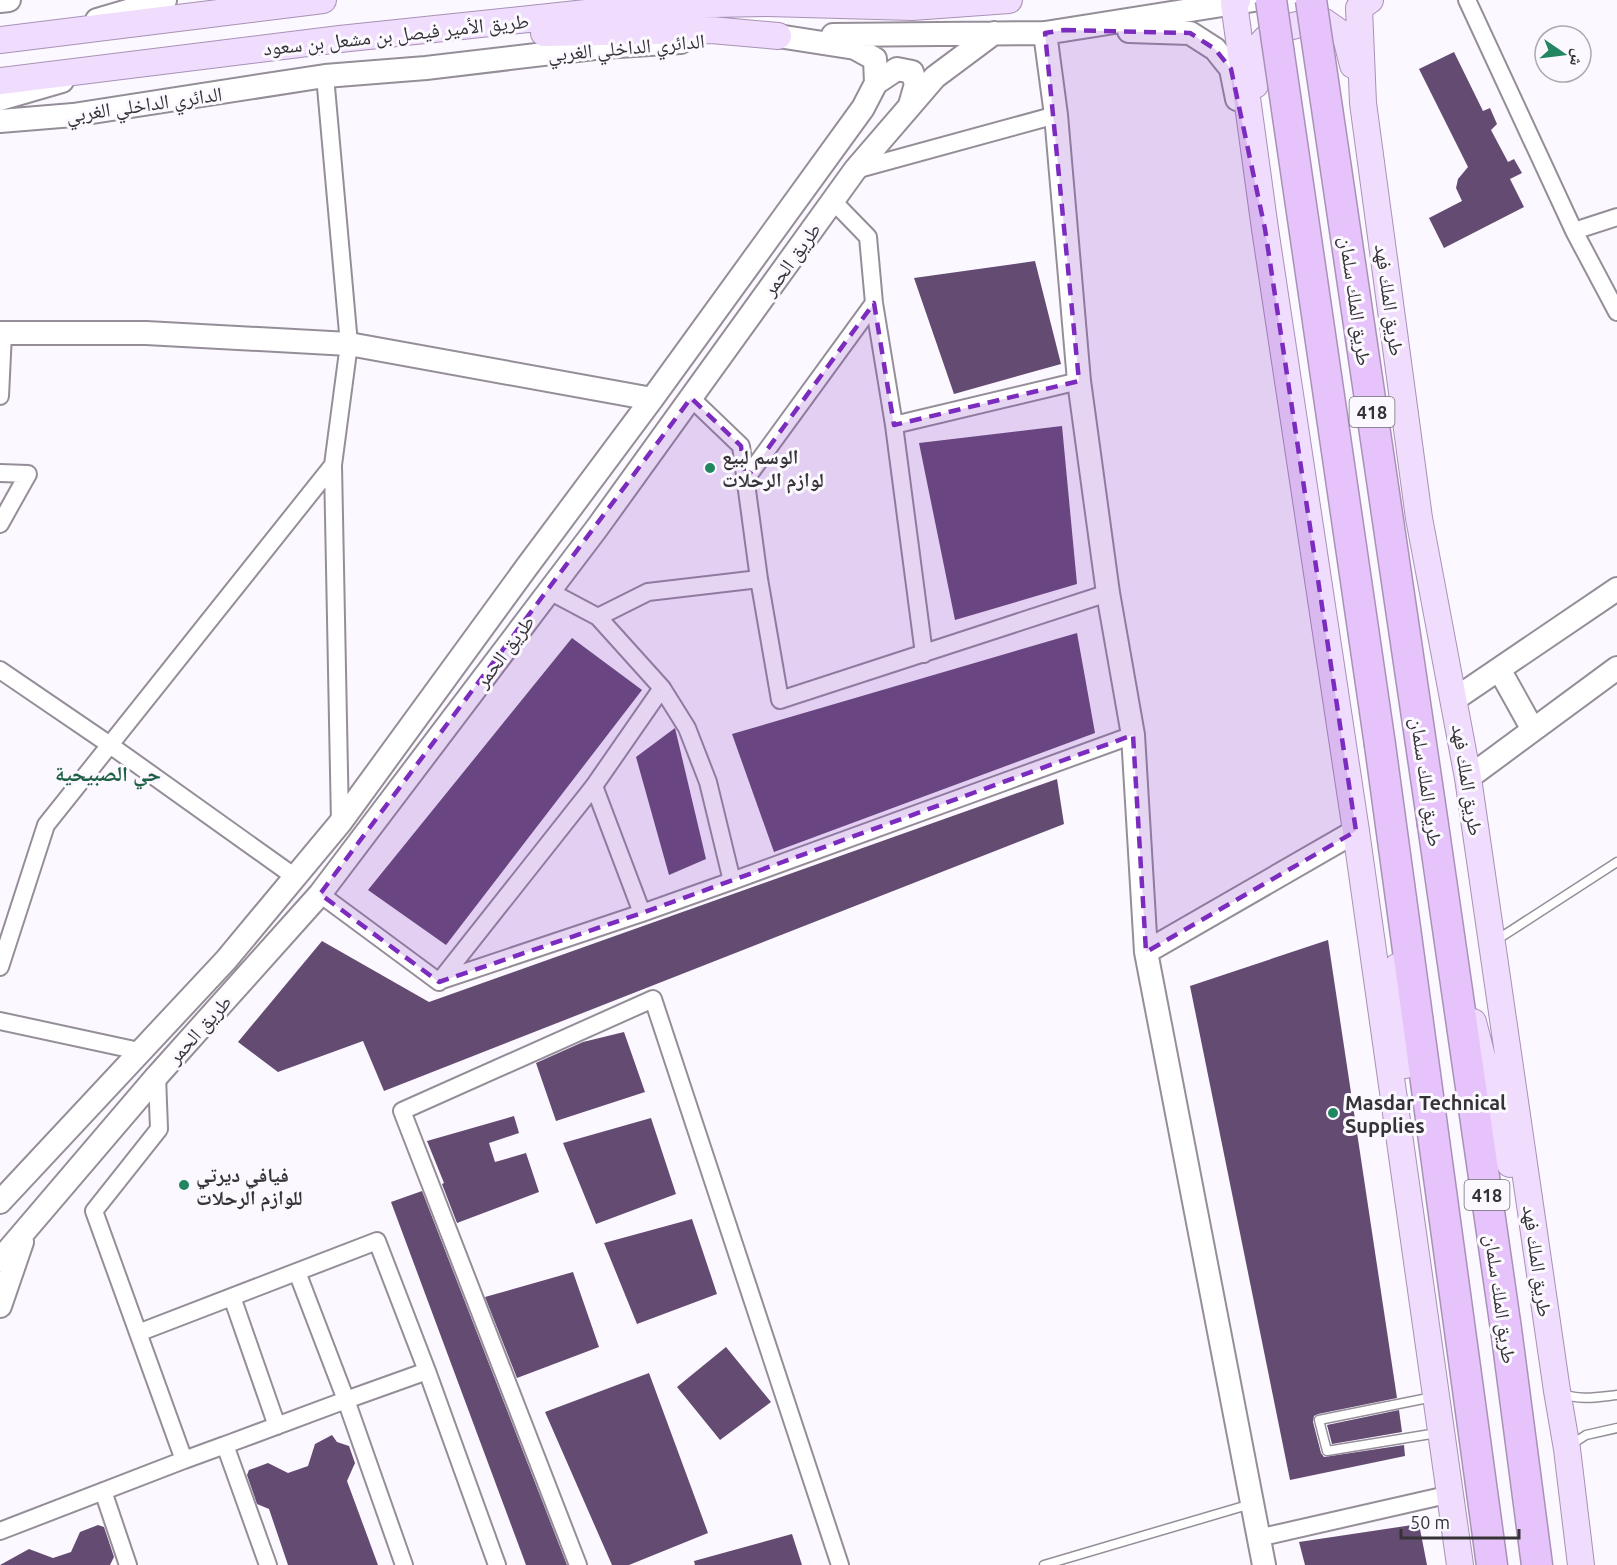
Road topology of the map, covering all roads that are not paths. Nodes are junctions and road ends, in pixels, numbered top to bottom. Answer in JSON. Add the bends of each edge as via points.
{"nodes":[{"id":1,"x":9,"y":0,"type":"edge"},
{"id":2,"x":165,"y":0,"type":"edge"},
{"id":3,"x":323,"y":0,"type":"edge"},
{"id":4,"x":1009,"y":0,"type":"edge"},
{"id":5,"x":1271,"y":0,"type":"edge"},
{"id":6,"x":1311,"y":0,"type":"edge"},
{"id":7,"x":1370,"y":0,"type":"edge"},
{"id":8,"x":1467,"y":0,"type":"edge"},
{"id":9,"x":0,"y":1,"type":"edge"},
{"id":10,"x":1242,"y":1,"type":"edge"},
{"id":11,"x":1055,"y":31,"type":"junction"},
{"id":12,"x":994,"y":33,"type":"junction"},
{"id":13,"x":48,"y":34,"type":"junction"},
{"id":14,"x":778,"y":36,"type":"junction"},
{"id":15,"x":340,"y":39,"type":"junction"},
{"id":16,"x":0,"y":40,"type":"edge"},
{"id":17,"x":110,"y":67,"type":"junction"},
{"id":18,"x":325,"y":76,"type":"junction"},
{"id":19,"x":0,"y":81,"type":"edge"},
{"id":20,"x":876,"y":83,"type":"junction"},
{"id":21,"x":0,"y":99,"type":"edge"},
{"id":22,"x":1364,"y":103,"type":"junction"},
{"id":23,"x":909,"y":107,"type":"junction"},
{"id":24,"x":1056,"y":115,"type":"junction"},
{"id":25,"x":0,"y":121,"type":"edge"},
{"id":26,"x":855,"y":170,"type":"junction"},
{"id":27,"x":833,"y":201,"type":"junction"},
{"id":28,"x":1617,"y":218,"type":"edge"},
{"id":29,"x":1265,"y":229,"type":"junction"},
{"id":30,"x":1574,"y":231,"type":"junction"},
{"id":31,"x":874,"y":303,"type":"junction"},
{"id":32,"x":1617,"y":312,"type":"edge"},
{"id":33,"x":2,"y":333,"type":"edge"},
{"id":34,"x":349,"y":344,"type":"junction"},
{"id":35,"x":1079,"y":381,"type":"junction"},
{"id":36,"x":0,"y":396,"type":"edge"},
{"id":37,"x":691,"y":398,"type":"junction"},
{"id":38,"x":652,"y":399,"type":"junction"},
{"id":39,"x":894,"y":425,"type":"junction"},
{"id":40,"x":333,"y":465,"type":"junction"},
{"id":41,"x":0,"y":473,"type":"edge"},
{"id":42,"x":745,"y":480,"type":"junction"},
{"id":43,"x":0,"y":524,"type":"edge"},
{"id":44,"x":759,"y":579,"type":"junction"},
{"id":45,"x":1617,"y":589,"type":"edge"},
{"id":46,"x":549,"y":591,"type":"junction"},
{"id":47,"x":1108,"y":593,"type":"junction"},
{"id":48,"x":598,"y":617,"type":"junction"},
{"id":49,"x":924,"y":654,"type":"junction"},
{"id":50,"x":1617,"y":668,"type":"edge"},
{"id":51,"x":1499,"y":669,"type":"junction"},
{"id":52,"x":0,"y":670,"type":"edge"},
{"id":53,"x":662,"y":688,"type":"junction"},
{"id":54,"x":1455,"y":699,"type":"junction"},
{"id":55,"x":1533,"y":730,"type":"junction"},
{"id":56,"x":1132,"y":735,"type":"junction"},
{"id":57,"x":110,"y":745,"type":"junction"},
{"id":58,"x":1380,"y":745,"type":"junction"},
{"id":59,"x":1468,"y":778,"type":"junction"},
{"id":60,"x":594,"y":786,"type":"junction"},
{"id":61,"x":340,"y":823,"type":"junction"},
{"id":62,"x":1356,"y":831,"type":"junction"},
{"id":63,"x":1617,"y":862,"type":"edge"},
{"id":64,"x":295,"y":878,"type":"junction"},
{"id":65,"x":732,"y":880,"type":"junction"},
{"id":66,"x":320,"y":894,"type":"junction"},
{"id":67,"x":642,"y":913,"type":"junction"},
{"id":68,"x":1448,"y":925,"type":"junction"},
{"id":69,"x":1492,"y":943,"type":"junction"},
{"id":70,"x":1146,"y":952,"type":"junction"},
{"id":71,"x":0,"y":967,"type":"edge"},
{"id":72,"x":439,"y":982,"type":"junction"},
{"id":73,"x":0,"y":1021,"type":"edge"},
{"id":74,"x":139,"y":1051,"type":"junction"},
{"id":75,"x":157,"y":1076,"type":"junction"},
{"id":76,"x":0,"y":1202,"type":"edge"},
{"id":77,"x":27,"y":1228,"type":"junction"},
{"id":78,"x":0,"y":1260,"type":"edge"},
{"id":79,"x":297,"y":1272,"type":"junction"},
{"id":80,"x":1542,"y":1286,"type":"junction"},
{"id":81,"x":232,"y":1297,"type":"junction"},
{"id":82,"x":0,"y":1306,"type":"edge"},
{"id":83,"x":1424,"y":1318,"type":"junction"},
{"id":84,"x":138,"y":1333,"type":"junction"},
{"id":85,"x":427,"y":1371,"type":"junction"},
{"id":86,"x":1557,"y":1391,"type":"junction"},
{"id":87,"x":1617,"y":1395,"type":"edge"},
{"id":88,"x":1436,"y":1396,"type":"junction"},
{"id":89,"x":346,"y":1400,"type":"junction"},
{"id":90,"x":277,"y":1426,"type":"junction"},
{"id":91,"x":1617,"y":1428,"type":"edge"},
{"id":92,"x":1442,"y":1432,"type":"junction"},
{"id":93,"x":225,"y":1445,"type":"junction"},
{"id":94,"x":1567,"y":1449,"type":"junction"},
{"id":95,"x":184,"y":1460,"type":"junction"},
{"id":96,"x":1570,"y":1478,"type":"junction"},
{"id":97,"x":103,"y":1491,"type":"junction"},
{"id":98,"x":1451,"y":1494,"type":"junction"},
{"id":99,"x":1252,"y":1504,"type":"junction"},
{"id":100,"x":0,"y":1531,"type":"edge"},
{"id":101,"x":1258,"y":1538,"type":"junction"},
{"id":102,"x":128,"y":1565,"type":"edge"},
{"id":103,"x":268,"y":1565,"type":"edge"},
{"id":104,"x":404,"y":1565,"type":"edge"},
{"id":105,"x":497,"y":1565,"type":"edge"},
{"id":106,"x":578,"y":1565,"type":"edge"},
{"id":107,"x":840,"y":1565,"type":"edge"},
{"id":108,"x":1044,"y":1565,"type":"edge"},
{"id":109,"x":1264,"y":1565,"type":"edge"},
{"id":110,"x":1460,"y":1565,"type":"edge"},
{"id":111,"x":1468,"y":1565,"type":"edge"},
{"id":112,"x":1492,"y":1565,"type":"edge"},
{"id":113,"x":1537,"y":1565,"type":"edge"},
{"id":114,"x":1574,"y":1565,"type":"edge"},
{"id":115,"x":1581,"y":1565,"type":"edge"}],
"edges":[{"from":1,"to":9,"type":"street"},
{"from":2,"to":13,"type":"street"},
{"from":3,"to":13,"type":"main road","name":"طريق الأمير فيصل بن مشعل بن سعود"},
{"from":4,"to":15,"type":"main road","name":"طريق الأمير فيصل بن مشعل بن سعود","via":[[912,7],[661,5]]},
{"from":5,"to":58,"type":"highway","name":"طريق الملك سلمان","number":"418","bridge":true},
{"from":6,"to":68,"type":"highway","name":"طريق الملك سلمان","number":"418","bridge":true},
{"from":7,"to":22,"type":"main road","name":"طريق الملك فهد","via":[[1359,8]]},
{"from":8,"to":30,"type":"street"},
{"from":10,"to":11,"type":"street","name":"الدائري الداخلي الغربي"},
{"from":10,"to":29,"type":"main road"},
{"from":11,"to":12,"type":"street","name":"الدائري الداخلي الغربي"},
{"from":11,"to":24,"type":"street"},
{"from":11,"to":29,"type":"street","via":[[1190,33],[1215,49],[1231,69]]},
{"from":12,"to":14,"type":"street","name":"الدائري الداخلي الغربي"},
{"from":12,"to":23,"type":"street","name":"طريق الحمر","via":[[935,77]]},
{"from":13,"to":16,"type":"main road","name":"طريق الأمير فيصل بن مشعل بن سعود"},
{"from":14,"to":15,"type":"main road","via":[[711,30]]},
{"from":14,"to":18,"type":"street","name":"الدائري الداخلي الغربي","via":[[603,47]]},
{"from":14,"to":20,"type":"street","via":[[855,48],[875,59]]},
{"from":15,"to":17,"type":"main road","name":"طريق الأمير فيصل بن مشعل بن سعود"},
{"from":17,"to":19,"type":"main road","name":"طريق الأمير فيصل بن مشعل بن سعود"},
{"from":17,"to":21,"type":"street"},
{"from":18,"to":25,"type":"street","name":"الدائري الداخلي الغربي","via":[[73,115]]},
{"from":18,"to":34,"type":"street"},
{"from":20,"to":23,"type":"street","via":[[897,69],[912,72],[916,84]]},
{"from":20,"to":38,"type":"street","name":"طريق الحمر","via":[[862,108]]},
{"from":22,"to":29,"type":"main road","via":[[1346,37],[1323,21],[1289,26],[1265,39],[1257,54],[1254,97]]},
{"from":22,"to":54,"type":"main road","name":"طريق الملك فهد","via":[[1419,518]]},
{"from":23,"to":26,"type":"street","name":"طريق الحمر"},
{"from":24,"to":26,"type":"street"},
{"from":24,"to":35,"type":"street"},
{"from":26,"to":27,"type":"street","name":"طريق الحمر"},
{"from":27,"to":31,"type":"street","via":[[868,237]]},
{"from":27,"to":37,"type":"street","name":"طريق الحمر"},
{"from":28,"to":30,"type":"street"},
{"from":29,"to":62,"type":"main road"},
{"from":30,"to":32,"type":"street"},
{"from":31,"to":39,"type":"street"},
{"from":31,"to":42,"type":"street"},
{"from":33,"to":34,"type":"street","via":[[146,333]]},
{"from":33,"to":36,"type":"street"},
{"from":34,"to":38,"type":"street"},
{"from":34,"to":40,"type":"street"},
{"from":35,"to":39,"type":"street"},
{"from":35,"to":47,"type":"street"},
{"from":37,"to":42,"type":"street","via":[[741,446]]},
{"from":37,"to":46,"type":"street","name":"طريق الحمر"},
{"from":38,"to":61,"type":"street","name":"طريق الحمر"},
{"from":39,"to":49,"type":"street"},
{"from":40,"to":57,"type":"street"},
{"from":40,"to":61,"type":"street"},
{"from":41,"to":43,"type":"street","via":[[28,474]]},
{"from":42,"to":44,"type":"street"},
{"from":44,"to":48,"type":"street","via":[[648,592]]},
{"from":44,"to":49,"type":"street","via":[[780,700]]},
{"from":45,"to":51,"type":"street"},
{"from":46,"to":48,"type":"street"},
{"from":46,"to":66,"type":"street","name":"طريق الحمر"},
{"from":47,"to":49,"type":"street"},
{"from":47,"to":56,"type":"street"},
{"from":48,"to":53,"type":"street"},
{"from":50,"to":55,"type":"street"},
{"from":51,"to":54,"type":"street"},
{"from":51,"to":55,"type":"street"},
{"from":52,"to":57,"type":"street"},
{"from":53,"to":60,"type":"street"},
{"from":53,"to":65,"type":"street","via":[[687,728],[708,782]]},
{"from":54,"to":59,"type":"main road","name":"طريق الملك فهد"},
{"from":55,"to":59,"type":"street"},
{"from":56,"to":65,"type":"street"},
{"from":56,"to":70,"type":"street"},
{"from":57,"to":64,"type":"street"},
{"from":57,"to":71,"type":"street","via":[[46,825]]},
{"from":58,"to":83,"type":"main road"},
{"from":58,"to":112,"type":"highway","name":"طريق الملك سلمان","number":"418"},
{"from":59,"to":69,"type":"main road","name":"طريق الملك فهد"},
{"from":60,"to":67,"type":"street"},
{"from":60,"to":72,"type":"street"},
{"from":61,"to":64,"type":"street","name":"طريق الحمر"},
{"from":62,"to":70,"type":"street"},
{"from":62,"to":83,"type":"main road"},
{"from":63,"to":69,"type":"lane"},
{"from":64,"to":74,"type":"street","name":"طريق الحمر","via":[[226,960]]},
{"from":65,"to":67,"type":"street"},
{"from":66,"to":72,"type":"street"},
{"from":66,"to":75,"type":"street","name":"طريق الحمر"},
{"from":67,"to":72,"type":"street"},
{"from":68,"to":80,"type":"main road"},
{"from":68,"to":113,"type":"highway","name":"طريق الملك سلمان","number":"418"},
{"from":69,"to":80,"type":"main road","name":"طريق الملك فهد"},
{"from":70,"to":99,"type":"street"},
{"from":73,"to":74,"type":"street"},
{"from":74,"to":76,"type":"street","name":"طريق الحمر"},
{"from":75,"to":77,"type":"street","name":"طريق الحمر"},
{"from":75,"to":84,"type":"street","via":[[159,1129],[94,1210]]},
{"from":77,"to":78,"type":"street","name":"طريق الحمر"},
{"from":77,"to":82,"type":"street"},
{"from":79,"to":81,"type":"street"},
{"from":79,"to":85,"type":"street","via":[[377,1241]]},
{"from":79,"to":89,"type":"street"},
{"from":80,"to":86,"type":"main road","name":"طريق الملك فهد"},
{"from":81,"to":84,"type":"street"},
{"from":81,"to":90,"type":"street"},
{"from":83,"to":88,"type":"main road"},
{"from":84,"to":95,"type":"street"},
{"from":85,"to":89,"type":"street"},
{"from":85,"to":105,"type":"street"},
{"from":86,"to":87,"type":"lane","via":[[1594,1398]]},
{"from":86,"to":94,"type":"main road","name":"طريق الملك فهد"},
{"from":88,"to":92,"type":"main road"},
{"from":88,"to":92,"type":"lane","via":[[1319,1420],[1327,1451]]},
{"from":89,"to":90,"type":"street"},
{"from":89,"to":104,"type":"street"},
{"from":90,"to":93,"type":"street"},
{"from":91,"to":94,"type":"lane","via":[[1586,1435]]},
{"from":92,"to":98,"type":"main road"},
{"from":93,"to":95,"type":"street"},
{"from":93,"to":103,"type":"street"},
{"from":94,"to":96,"type":"main road","name":"طريق الملك فهد"},
{"from":95,"to":97,"type":"street"},
{"from":96,"to":114,"type":"main road"},
{"from":96,"to":115,"type":"main road","name":"طريق الملك فهد"},
{"from":97,"to":100,"type":"street"},
{"from":97,"to":102,"type":"street"},
{"from":98,"to":101,"type":"street"},
{"from":98,"to":110,"type":"main road"},
{"from":98,"to":111,"type":"main road"},
{"from":99,"to":101,"type":"street"},
{"from":99,"to":108,"type":"lane"},
{"from":101,"to":109,"type":"street"},
{"from":106,"to":107,"type":"street","via":[[402,1111],[653,999]]}]}
